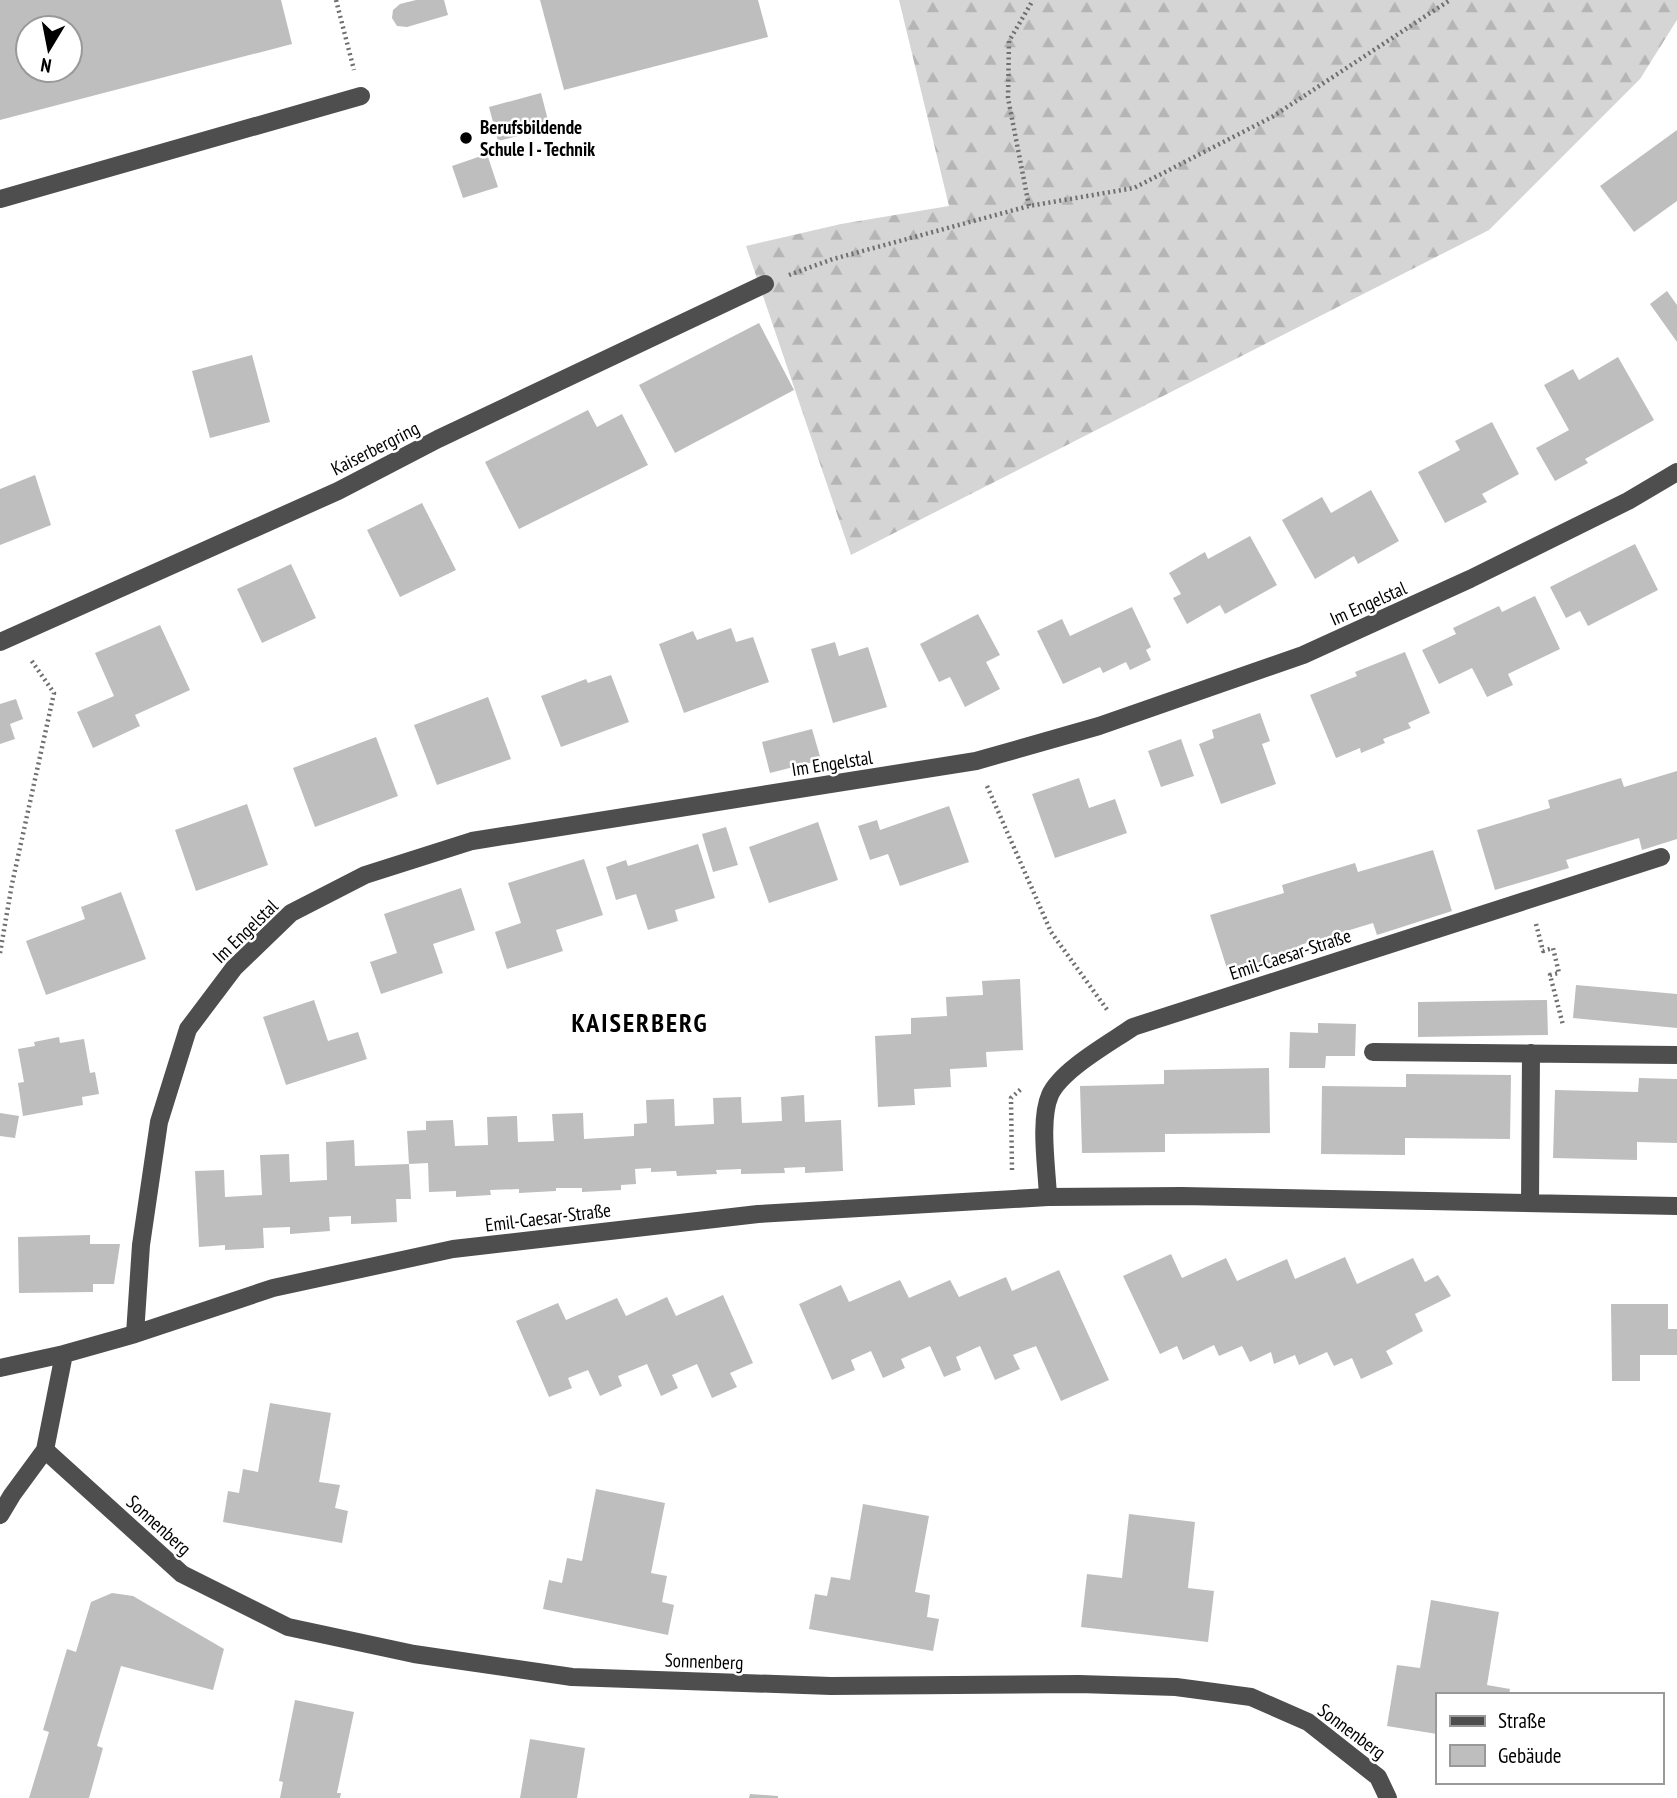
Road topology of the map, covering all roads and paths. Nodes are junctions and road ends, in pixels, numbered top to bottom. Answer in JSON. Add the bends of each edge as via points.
{"nodes":[{"id":1,"x":336,"y":0,"type":"edge"},
{"id":2,"x":1032,"y":0,"type":"edge"},
{"id":3,"x":1450,"y":0,"type":"edge"},
{"id":4,"x":361,"y":96,"type":"joint"},
{"id":5,"x":0,"y":200,"type":"edge"},
{"id":6,"x":1029,"y":206,"type":"junction"},
{"id":7,"x":765,"y":284,"type":"joint"},
{"id":8,"x":1677,"y":472,"type":"edge"},
{"id":9,"x":7,"y":639,"type":"edge"},
{"id":10,"x":976,"y":761,"type":"junction"},
{"id":11,"x":1661,"y":858,"type":"dead end"},
{"id":12,"x":1530,"y":900,"type":"junction"},
{"id":13,"x":0,"y":953,"type":"edge"},
{"id":14,"x":1109,"y":1012,"type":"dead end"},
{"id":15,"x":1564,"y":1028,"type":"dead end"},
{"id":16,"x":1373,"y":1052,"type":"dead end"},
{"id":17,"x":1531,"y":1054,"type":"junction"},
{"id":18,"x":1677,"y":1055,"type":"edge"},
{"id":19,"x":1011,"y":1098,"type":"dead end"},
{"id":20,"x":1048,"y":1197,"type":"junction"},
{"id":21,"x":1012,"y":1199,"type":"junction"},
{"id":22,"x":1530,"y":1203,"type":"junction"},
{"id":23,"x":1677,"y":1206,"type":"edge"},
{"id":24,"x":135,"y":1334,"type":"junction"},
{"id":25,"x":64,"y":1354,"type":"junction"},
{"id":26,"x":0,"y":1368,"type":"edge"},
{"id":27,"x":45,"y":1450,"type":"junction"},
{"id":28,"x":6,"y":1490,"type":"edge"},
{"id":29,"x":0,"y":1516,"type":"edge"},
{"id":30,"x":1388,"y":1798,"type":"edge"}],
"edges":[{"from":1,"to":4,"type":"path"},
{"from":2,"to":6,"type":"path","via":[[1009,41],[1008,99]]},
{"from":3,"to":6,"type":"path","via":[[1272,117],[1134,188]]},
{"from":4,"to":5,"type":"street"},
{"from":6,"to":7,"type":"path","via":[[833,258]]},
{"from":7,"to":9,"type":"street","name":"Kaiserbergring","via":[[338,491]]},
{"from":8,"to":10,"type":"street","name":"Im Engelstal","via":[[1482,573],[1303,655],[1099,726]]},
{"from":9,"to":13,"type":"path","via":[[54,693]]},
{"from":10,"to":14,"type":"path","via":[[1051,932]]},
{"from":10,"to":24,"type":"street","name":"Im Engelstal","via":[[472,841],[365,875],[291,913],[234,968],[188,1029],[159,1122],[141,1245]]},
{"from":11,"to":12,"type":"street","name":"Emil-Caesar-Straße"},
{"from":12,"to":15,"type":"path","via":[[1543,951],[1553,948],[1559,973],[1550,975]]},
{"from":12,"to":20,"type":"street","name":"Emil-Caesar-Straße","via":[[1133,1027],[1070,1070],[1050,1095],[1045,1120]]},
{"from":16,"to":17,"type":"street"},
{"from":17,"to":18,"type":"street"},
{"from":17,"to":22,"type":"street"},
{"from":19,"to":21,"type":"path"},
{"from":20,"to":21,"type":"street","name":"Emil-Caesar-Straße"},
{"from":20,"to":22,"type":"street","name":"Emil-Caesar-Straße"},
{"from":21,"to":24,"type":"street","name":"Emil-Caesar-Straße","via":[[758,1214],[453,1249],[273,1288]]},
{"from":22,"to":23,"type":"street","name":"Emil-Caesar-Straße"},
{"from":24,"to":25,"type":"street","name":"Emil-Caesar-Straße"},
{"from":25,"to":26,"type":"street","name":"Emil-Caesar-Straße"},
{"from":25,"to":27,"type":"street"},
{"from":27,"to":28,"type":"street"},
{"from":27,"to":30,"type":"street","name":"Sonnenberg","via":[[182,1574],[288,1627],[414,1654],[572,1677],[831,1686],[1176,1687],[1251,1697],[1308,1721],[1378,1777]]},
{"from":28,"to":29,"type":"street"}]}
